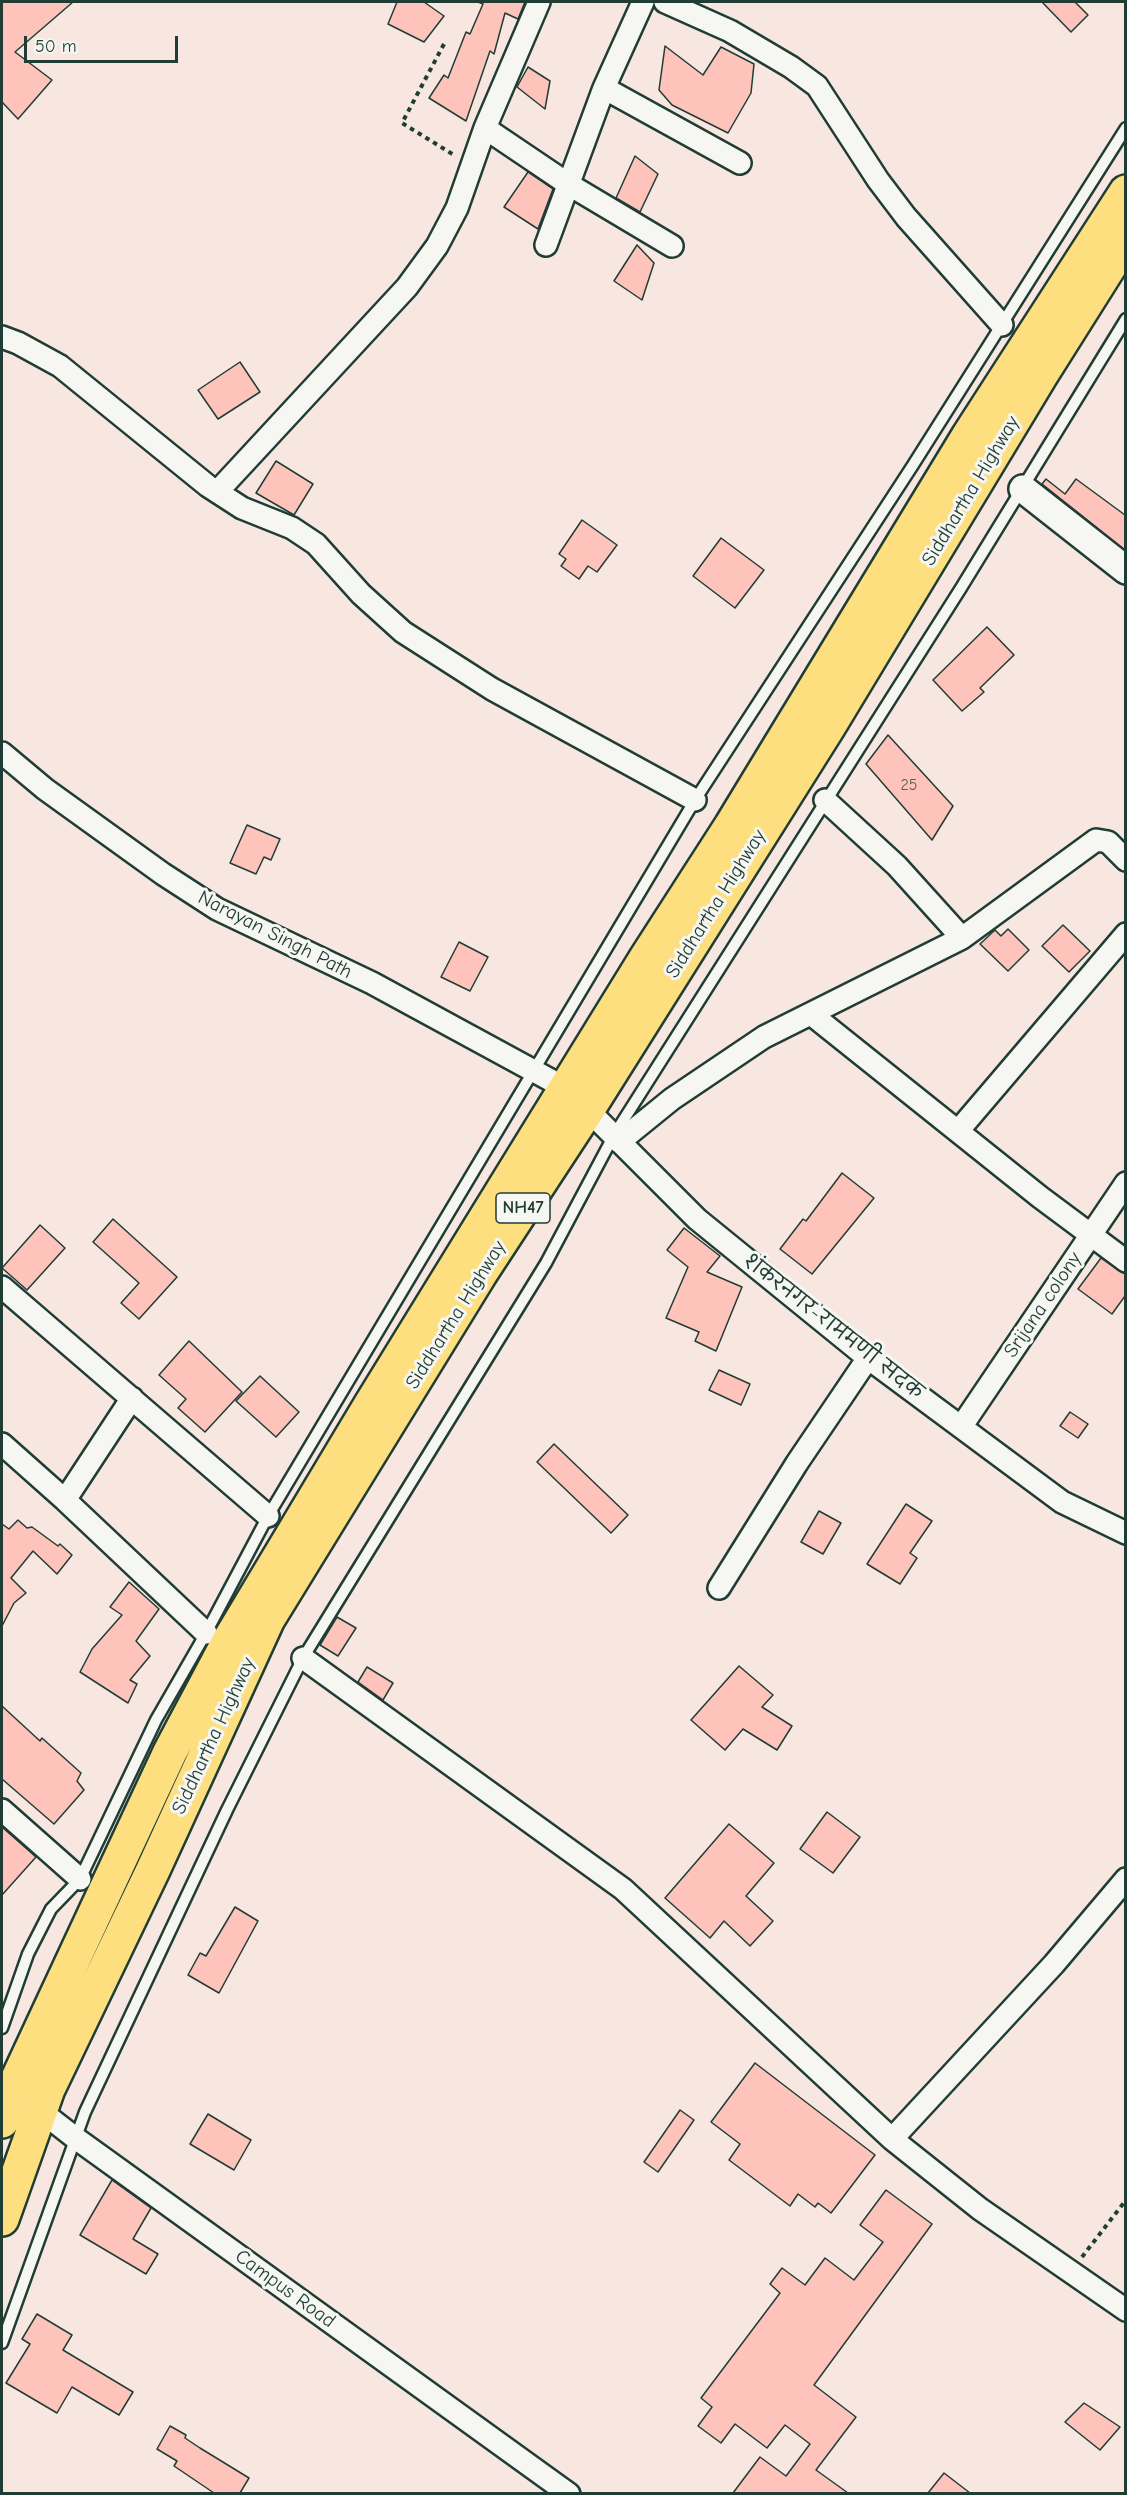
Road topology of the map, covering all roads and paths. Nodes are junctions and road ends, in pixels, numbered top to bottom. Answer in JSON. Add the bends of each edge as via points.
{"nodes":[{"id":1,"x":539,"y":2,"type":"edge"},
{"id":2,"x":643,"y":2,"type":"edge"},
{"id":3,"x":665,"y":2,"type":"edge"},
{"id":4,"x":444,"y":44,"type":"dead end"},
{"id":5,"x":604,"y":88,"type":"junction"},
{"id":6,"x":484,"y":128,"type":"junction"},
{"id":7,"x":1125,"y":128,"type":"edge"},
{"id":8,"x":740,"y":163,"type":"dead end"},
{"id":9,"x":472,"y":167,"type":"junction"},
{"id":10,"x":568,"y":184,"type":"junction"},
{"id":11,"x":1125,"y":192,"type":"edge"},
{"id":12,"x":1125,"y":240,"type":"edge"},
{"id":13,"x":546,"y":245,"type":"dead end"},
{"id":14,"x":672,"y":246,"type":"dead end"},
{"id":15,"x":1125,"y":320,"type":"edge"},
{"id":16,"x":1002,"y":325,"type":"junction"},
{"id":17,"x":2,"y":337,"type":"edge"},
{"id":18,"x":1023,"y":489,"type":"junction"},
{"id":19,"x":217,"y":492,"type":"junction"},
{"id":20,"x":1125,"y":570,"type":"edge"},
{"id":21,"x":2,"y":753,"type":"edge"},
{"id":22,"x":695,"y":800,"type":"junction"},
{"id":23,"x":825,"y":800,"type":"junction"},
{"id":24,"x":1125,"y":860,"type":"edge"},
{"id":25,"x":1125,"y":934,"type":"edge"},
{"id":26,"x":962,"y":938,"type":"junction"},
{"id":27,"x":811,"y":1014,"type":"junction"},
{"id":28,"x":534,"y":1071,"type":"junction"},
{"id":29,"x":577,"y":1099,"type":"junction"},
{"id":30,"x":958,"y":1131,"type":"junction"},
{"id":31,"x":616,"y":1138,"type":"junction"},
{"id":32,"x":1125,"y":1183,"type":"edge"},
{"id":33,"x":1090,"y":1235,"type":"junction"},
{"id":34,"x":1125,"y":1261,"type":"edge"},
{"id":35,"x":2,"y":1287,"type":"edge"},
{"id":36,"x":868,"y":1358,"type":"junction"},
{"id":37,"x":132,"y":1398,"type":"junction"},
{"id":38,"x":961,"y":1427,"type":"junction"},
{"id":39,"x":2,"y":1444,"type":"edge"},
{"id":40,"x":65,"y":1500,"type":"junction"},
{"id":41,"x":268,"y":1516,"type":"junction"},
{"id":42,"x":1125,"y":1533,"type":"edge"},
{"id":43,"x":719,"y":1588,"type":"dead end"},
{"id":44,"x":207,"y":1633,"type":"junction"},
{"id":45,"x":303,"y":1658,"type":"junction"},
{"id":46,"x":2,"y":1810,"type":"edge"},
{"id":47,"x":1125,"y":1879,"type":"edge"},
{"id":48,"x":80,"y":1880,"type":"junction"},
{"id":49,"x":2,"y":2028,"type":"edge"},
{"id":50,"x":5,"y":2099,"type":"edge"},
{"id":51,"x":40,"y":2110,"type":"junction"},
{"id":52,"x":74,"y":2137,"type":"junction"},
{"id":53,"x":892,"y":2139,"type":"junction"},
{"id":54,"x":1125,"y":2200,"type":"edge"},
{"id":55,"x":2,"y":2219,"type":"edge"},
{"id":56,"x":1070,"y":2271,"type":"junction"},
{"id":57,"x":1125,"y":2310,"type":"edge"},
{"id":58,"x":2,"y":2343,"type":"edge"},
{"id":59,"x":569,"y":2493,"type":"edge"}],
"edges":[{"from":1,"to":6,"type":"street"},
{"from":2,"to":5,"type":"street"},
{"from":3,"to":16,"type":"street","via":[[730,32],[817,86],[892,198]]},
{"from":4,"to":9,"type":"path","via":[[402,123]]},
{"from":5,"to":8,"type":"street"},
{"from":5,"to":10,"type":"street"},
{"from":6,"to":9,"type":"street"},
{"from":6,"to":10,"type":"street"},
{"from":7,"to":16,"type":"lane"},
{"from":9,"to":19,"type":"street","via":[[437,246],[407,287]]},
{"from":10,"to":13,"type":"street"},
{"from":10,"to":14,"type":"street"},
{"from":11,"to":29,"type":"highway","name":"Siddhartha Highway","number":"NH47","via":[[969,435],[646,958]]},
{"from":12,"to":29,"type":"highway","name":"Siddhartha Highway","number":"NH47","via":[[829,726]]},
{"from":15,"to":18,"type":"lane"},
{"from":16,"to":22,"type":"lane"},
{"from":17,"to":19,"type":"street","via":[[60,366]]},
{"from":18,"to":20,"type":"street"},
{"from":18,"to":23,"type":"lane"},
{"from":19,"to":22,"type":"street","via":[[316,544],[361,594],[403,632],[492,689]]},
{"from":21,"to":28,"type":"street","name":"Narayan Singh Path","via":[[62,802],[217,909],[372,983]]},
{"from":22,"to":28,"type":"lane"},
{"from":23,"to":26,"type":"street","via":[[897,866]]},
{"from":23,"to":31,"type":"lane"},
{"from":24,"to":26,"type":"street","via":[[1108,842],[1096,840]]},
{"from":25,"to":30,"type":"street"},
{"from":26,"to":27,"type":"street"},
{"from":27,"to":30,"type":"street"},
{"from":27,"to":31,"type":"street","via":[[764,1037]]},
{"from":28,"to":29,"type":"street","name":"Narayan Singh Path"},
{"from":28,"to":41,"type":"lane"},
{"from":29,"to":31,"type":"street","name":"शंकरनगर-राममणी सदक"},
{"from":29,"to":50,"type":"highway","name":"Siddhartha Highway","number":"NH47","via":[[359,1423],[230,1639],[170,1752]]},
{"from":29,"to":51,"type":"highway","name":"Siddhartha Highway","number":"NH47","via":[[480,1274],[268,1619]]},
{"from":30,"to":33,"type":"street"},
{"from":31,"to":36,"type":"street","name":"शंकरनगर-राममणी सदक","via":[[697,1219]]},
{"from":31,"to":45,"type":"lane","via":[[546,1263]]},
{"from":32,"to":33,"type":"street","name":"Srijana colony"},
{"from":33,"to":34,"type":"street"},
{"from":33,"to":38,"type":"street","name":"Srijana colony"},
{"from":35,"to":37,"type":"street"},
{"from":36,"to":38,"type":"street","name":"शंकरनगर-राममणी सदक"},
{"from":36,"to":43,"type":"street"},
{"from":37,"to":40,"type":"street"},
{"from":37,"to":41,"type":"street"},
{"from":38,"to":42,"type":"street","name":"शंकरनगर-राममणी सदक","via":[[1062,1502]]},
{"from":39,"to":40,"type":"street"},
{"from":40,"to":44,"type":"street"},
{"from":41,"to":44,"type":"lane"},
{"from":44,"to":48,"type":"lane","via":[[156,1720]]},
{"from":45,"to":52,"type":"lane","via":[[226,1810]]},
{"from":45,"to":53,"type":"street","via":[[623,1889]]},
{"from":46,"to":48,"type":"street"},
{"from":47,"to":53,"type":"street","via":[[1054,1964]]},
{"from":48,"to":49,"type":"lane","via":[[51,1909],[28,1954]]},
{"from":50,"to":51,"type":"street","name":"Campus Road"},
{"from":51,"to":52,"type":"street","name":"Campus Road"},
{"from":51,"to":55,"type":"highway","name":"Siddhartha Highway","number":"NH47"},
{"from":52,"to":58,"type":"lane"},
{"from":52,"to":59,"type":"street","name":"Campus Road"},
{"from":53,"to":56,"type":"street","via":[[980,2209]]},
{"from":54,"to":56,"type":"path"},
{"from":56,"to":57,"type":"street"}]}
